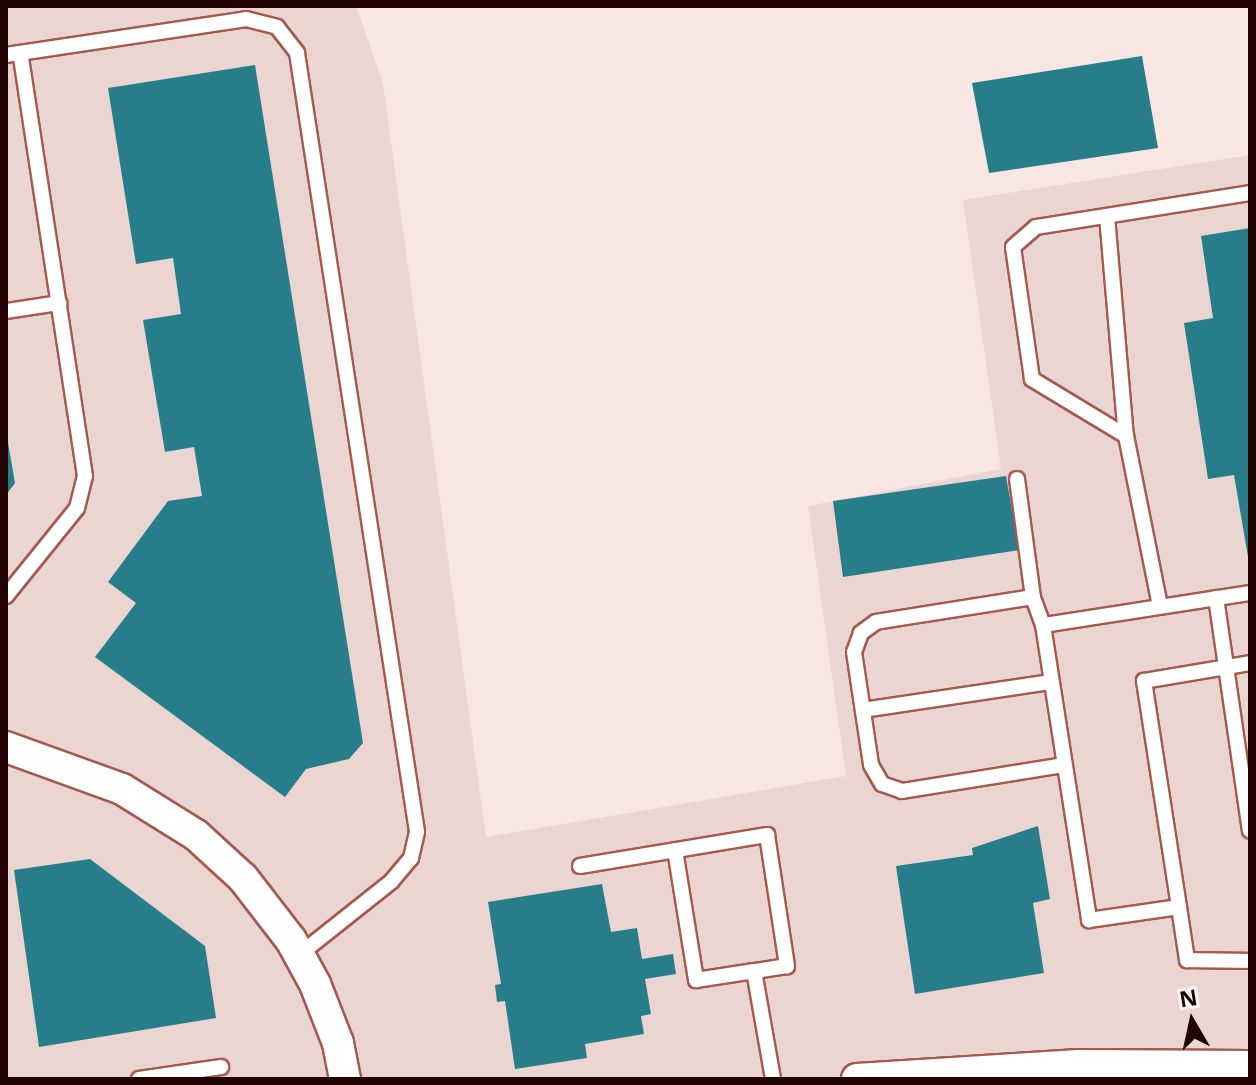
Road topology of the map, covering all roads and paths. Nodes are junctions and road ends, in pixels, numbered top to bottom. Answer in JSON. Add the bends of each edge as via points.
{"nodes":[{"id":1,"x":13,"y":54,"type":"edge"},
{"id":2,"x":1250,"y":193,"type":"edge"},
{"id":3,"x":1107,"y":216,"type":"junction"},
{"id":4,"x":59,"y":303,"type":"junction"},
{"id":5,"x":6,"y":311,"type":"edge"},
{"id":6,"x":1126,"y":436,"type":"junction"},
{"id":7,"x":1017,"y":479,"type":"dead end"},
{"id":8,"x":1250,"y":593,"type":"edge"},
{"id":9,"x":6,"y":596,"type":"edge"},
{"id":10,"x":1033,"y":597,"type":"junction"},
{"id":11,"x":1216,"y":598,"type":"junction"},
{"id":12,"x":1160,"y":606,"type":"junction"},
{"id":13,"x":1043,"y":625,"type":"junction"},
{"id":14,"x":1250,"y":663,"type":"edge"},
{"id":15,"x":1226,"y":667,"type":"junction"},
{"id":16,"x":1051,"y":682,"type":"junction"},
{"id":17,"x":863,"y":710,"type":"junction"},
{"id":18,"x":6,"y":747,"type":"edge"},
{"id":19,"x":1064,"y":765,"type":"junction"},
{"id":20,"x":1250,"y":831,"type":"edge"},
{"id":21,"x":675,"y":850,"type":"junction"},
{"id":22,"x":580,"y":866,"type":"dead end"},
{"id":23,"x":1179,"y":907,"type":"junction"},
{"id":24,"x":299,"y":955,"type":"junction"},
{"id":25,"x":1250,"y":961,"type":"edge"},
{"id":26,"x":754,"y":971,"type":"junction"},
{"id":27,"x":1250,"y":1066,"type":"edge"},
{"id":28,"x":221,"y":1067,"type":"dead end"},
{"id":29,"x":139,"y":1079,"type":"edge"},
{"id":30,"x":345,"y":1079,"type":"edge"},
{"id":31,"x":773,"y":1079,"type":"edge"},
{"id":32,"x":857,"y":1079,"type":"edge"}],
"edges":[{"from":1,"to":4,"type":"lane"},
{"from":1,"to":24,"type":"lane","via":[[246,19],[277,27],[297,53],[417,832],[411,858],[392,881]]},
{"from":2,"to":3,"type":"lane"},
{"from":3,"to":6,"type":"lane"},
{"from":3,"to":6,"type":"lane","via":[[1036,227],[1013,247],[1032,379]]},
{"from":4,"to":5,"type":"lane"},
{"from":4,"to":9,"type":"lane","via":[[85,476],[77,508]]},
{"from":6,"to":12,"type":"lane"},
{"from":7,"to":10,"type":"lane"},
{"from":8,"to":11,"type":"lane"},
{"from":10,"to":13,"type":"lane"},
{"from":10,"to":17,"type":"lane","via":[[876,622],[861,633],[854,652]]},
{"from":11,"to":12,"type":"lane"},
{"from":11,"to":15,"type":"lane"},
{"from":12,"to":13,"type":"lane"},
{"from":13,"to":16,"type":"lane"},
{"from":14,"to":15,"type":"lane"},
{"from":15,"to":20,"type":"lane"},
{"from":15,"to":23,"type":"lane","via":[[1144,681]]},
{"from":16,"to":17,"type":"lane"},
{"from":16,"to":19,"type":"lane"},
{"from":17,"to":19,"type":"lane","via":[[871,765],[882,784],[902,791]]},
{"from":18,"to":24,"type":"street","via":[[122,789],[196,835],[266,904]]},
{"from":19,"to":23,"type":"lane","via":[[1089,920]]},
{"from":21,"to":22,"type":"lane"},
{"from":21,"to":26,"type":"lane","via":[[696,980]]},
{"from":21,"to":26,"type":"lane","via":[[767,835],[787,966]]},
{"from":23,"to":25,"type":"lane","via":[[1187,960]]},
{"from":24,"to":30,"type":"street","via":[[338,1043]]},
{"from":26,"to":31,"type":"lane"},
{"from":27,"to":32,"type":"street","via":[[1079,1065]]},
{"from":28,"to":29,"type":"lane"}]}
